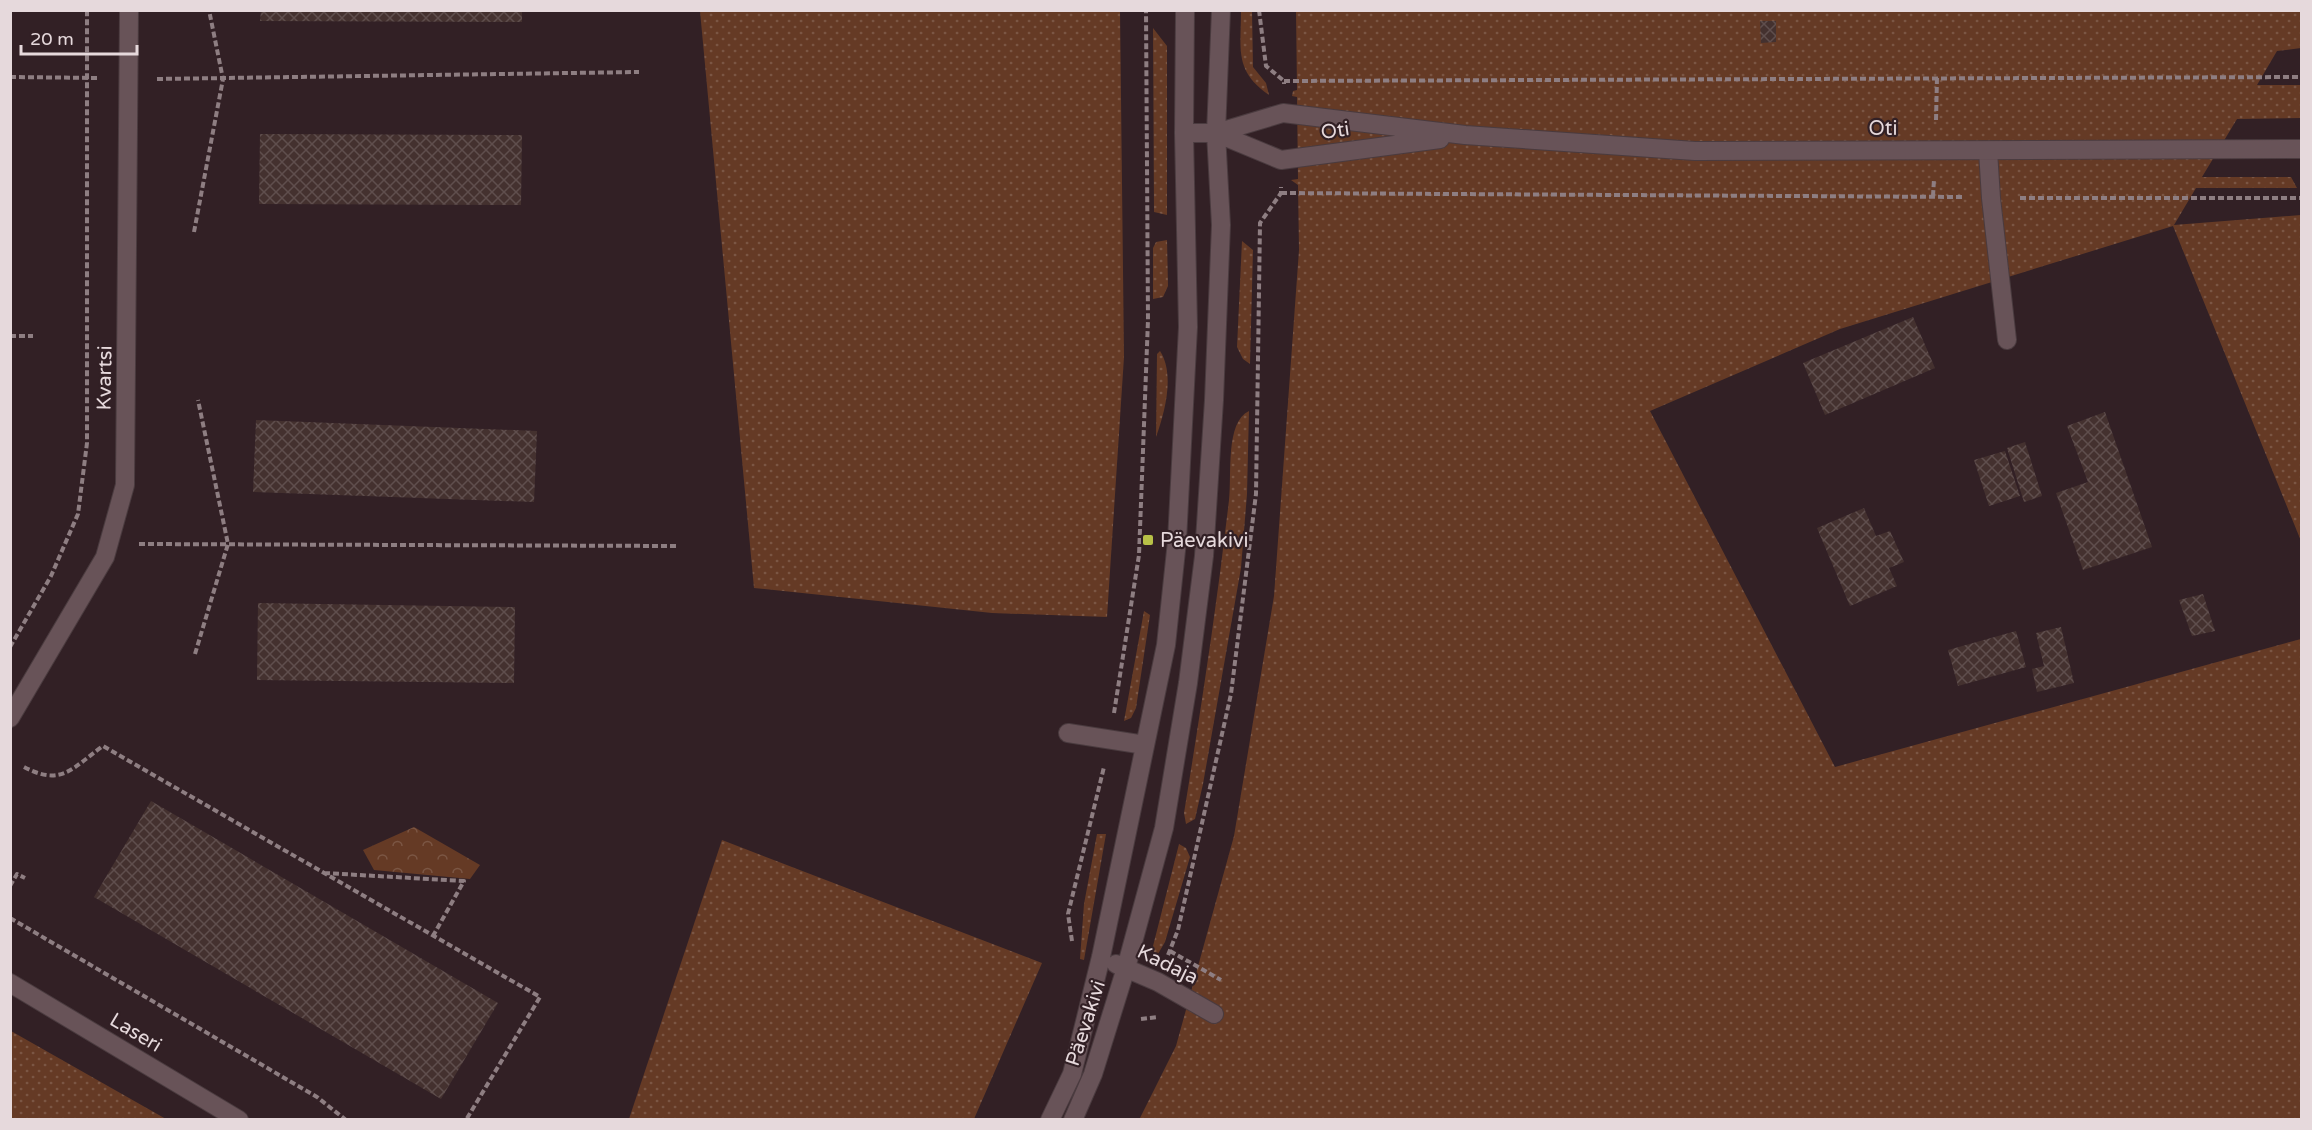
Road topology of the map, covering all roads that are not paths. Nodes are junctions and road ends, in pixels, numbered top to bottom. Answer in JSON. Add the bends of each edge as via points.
{"nodes":[{"id":1,"x":129,"y":10,"type":"edge"},
{"id":2,"x":1185,"y":10,"type":"edge"},
{"id":3,"x":1221,"y":10,"type":"edge"},
{"id":4,"x":1184,"y":133,"type":"junction"},
{"id":5,"x":1216,"y":133,"type":"junction"},
{"id":6,"x":1465,"y":135,"type":"junction"},
{"id":7,"x":2301,"y":149,"type":"edge"},
{"id":8,"x":1988,"y":151,"type":"junction"},
{"id":9,"x":2007,"y":340,"type":"dead end"},
{"id":10,"x":10,"y":718,"type":"edge"},
{"id":11,"x":1068,"y":733,"type":"dead end"},
{"id":12,"x":1145,"y":745,"type":"junction"},
{"id":13,"x":1101,"y":957,"type":"junction"},
{"id":14,"x":1126,"y":968,"type":"junction"},
{"id":15,"x":10,"y":983,"type":"edge"},
{"id":16,"x":1214,"y":1014,"type":"dead end"},
{"id":17,"x":239,"y":1119,"type":"edge"},
{"id":18,"x":1050,"y":1119,"type":"edge"},
{"id":19,"x":1073,"y":1119,"type":"edge"}],
"edges":[{"from":1,"to":10,"type":"street","name":"Kvartsi","via":[[125,485],[105,557]]},
{"from":2,"to":4,"type":"street","name":"Päevakivi"},
{"from":3,"to":5,"type":"street","name":"Päevakivi"},
{"from":4,"to":5,"type":"street","name":"Oti"},
{"from":4,"to":12,"type":"street","name":"Päevakivi","via":[[1188,327],[1177,541],[1166,645]]},
{"from":5,"to":6,"type":"street","name":"Oti","via":[[1283,112]]},
{"from":5,"to":6,"type":"street","name":"Oti","via":[[1281,160]]},
{"from":5,"to":14,"type":"street","name":"Päevakivi","via":[[1221,225],[1204,556],[1164,828]]},
{"from":6,"to":8,"type":"street","name":"Oti","via":[[1695,151]]},
{"from":7,"to":8,"type":"street","name":"Oti"},
{"from":8,"to":9,"type":"street"},
{"from":11,"to":12,"type":"street"},
{"from":12,"to":13,"type":"street","name":"Päevakivi"},
{"from":13,"to":14,"type":"street","name":"Kadaja"},
{"from":13,"to":18,"type":"street","name":"Päevakivi","via":[[1072,1074]]},
{"from":14,"to":16,"type":"street","name":"Kadaja"},
{"from":14,"to":19,"type":"street","name":"Päevakivi","via":[[1093,1074]]},
{"from":15,"to":17,"type":"street","name":"Laseri"}]}
